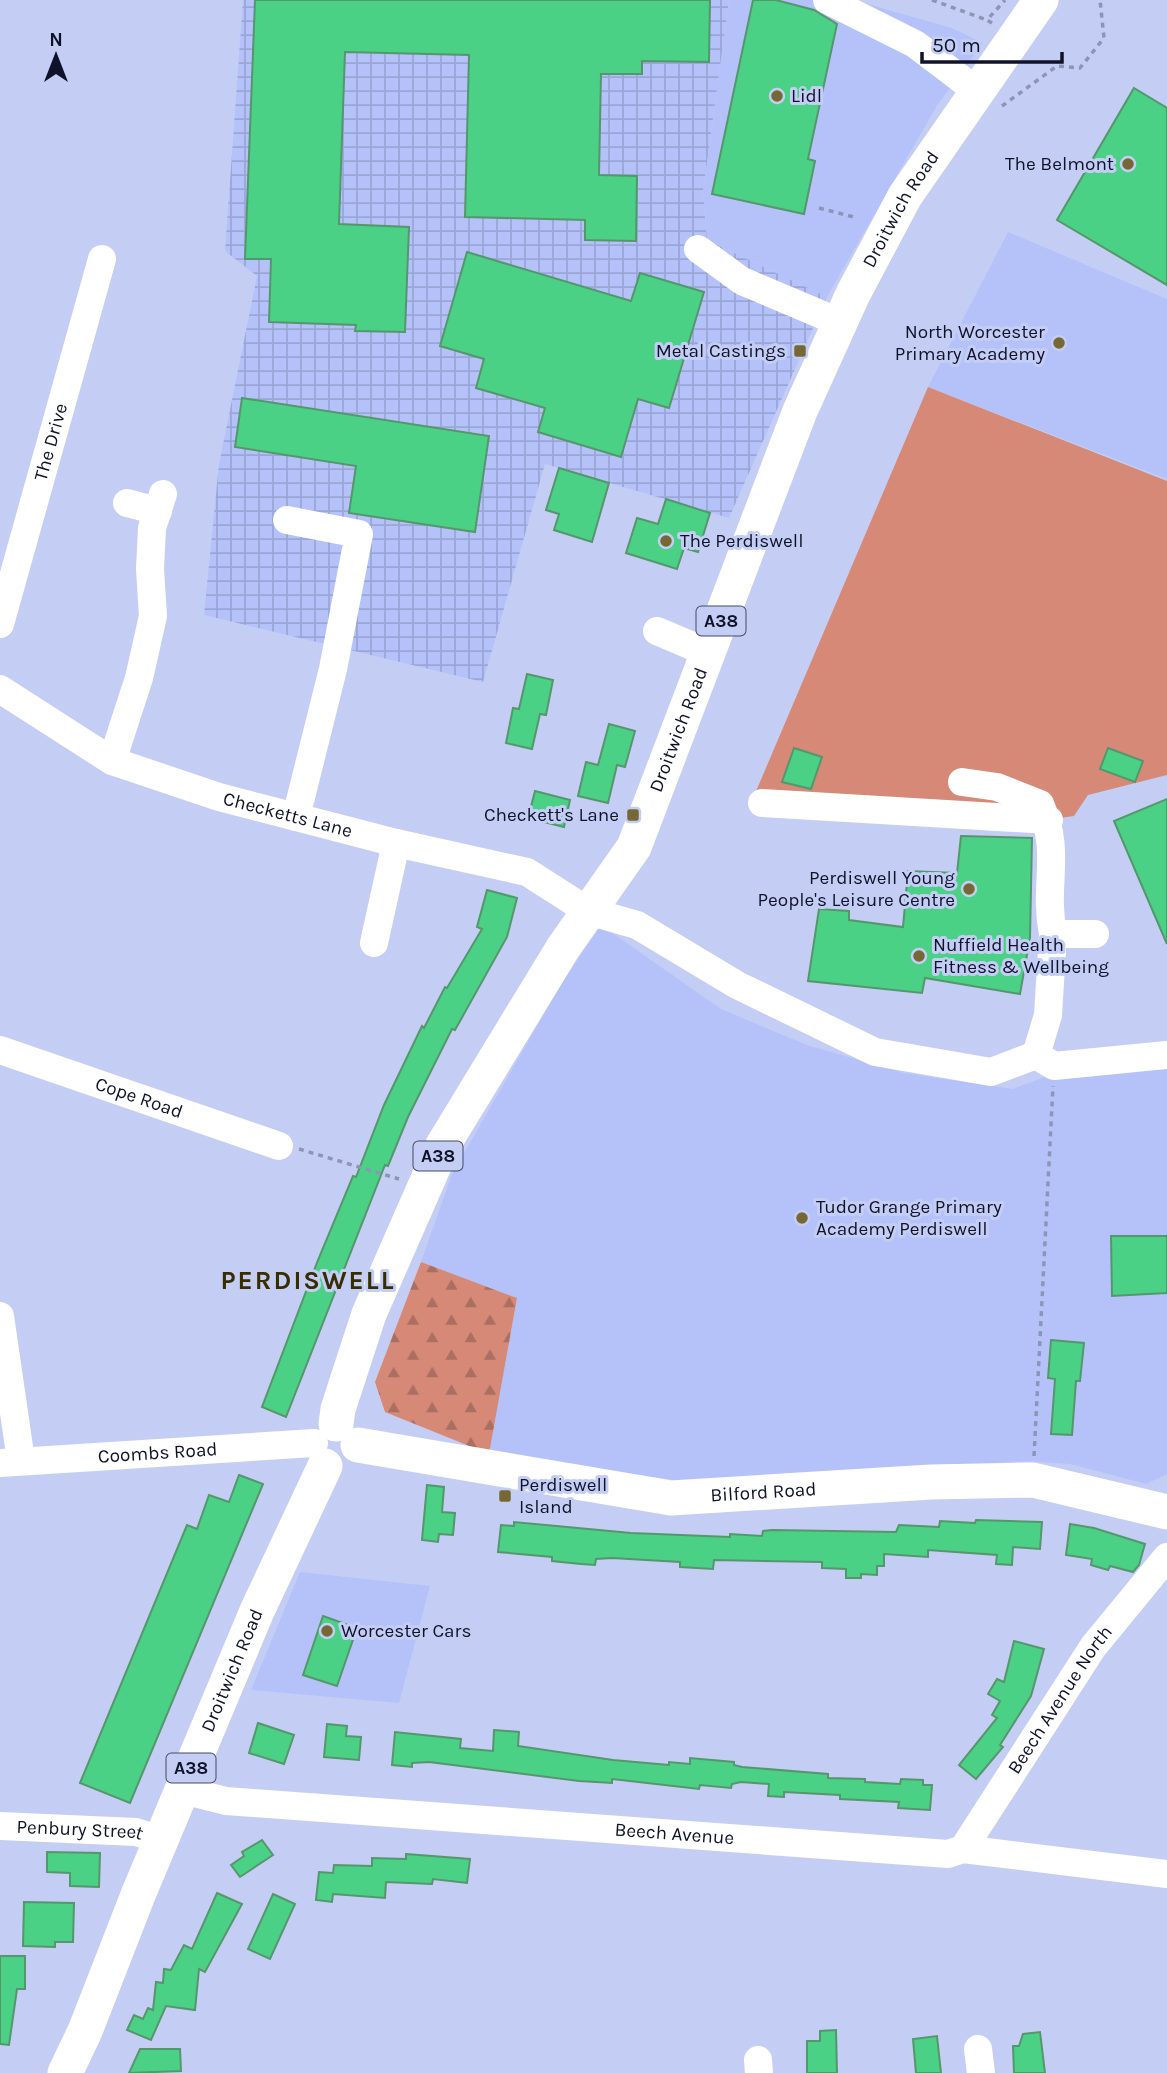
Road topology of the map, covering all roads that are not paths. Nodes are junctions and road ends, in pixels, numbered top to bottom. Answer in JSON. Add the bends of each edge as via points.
{"nodes":[{"id":1,"x":827,"y":0,"type":"edge"},
{"id":2,"x":1041,"y":0,"type":"edge"},
{"id":3,"x":986,"y":101,"type":"junction"},
{"id":4,"x":698,"y":249,"type":"dead end"},
{"id":5,"x":102,"y":259,"type":"dead end"},
{"id":6,"x":839,"y":322,"type":"junction"},
{"id":7,"x":127,"y":503,"type":"dead end"},
{"id":8,"x":287,"y":520,"type":"dead end"},
{"id":9,"x":0,"y":624,"type":"edge"},
{"id":10,"x":657,"y":631,"type":"dead end"},
{"id":11,"x":709,"y":653,"type":"junction"},
{"id":12,"x":0,"y":689,"type":"edge"},
{"id":13,"x":112,"y":761,"type":"junction"},
{"id":14,"x":962,"y":782,"type":"dead end"},
{"id":15,"x":762,"y":803,"type":"dead end"},
{"id":16,"x":296,"y":817,"type":"junction"},
{"id":17,"x":1049,"y":820,"type":"junction"},
{"id":18,"x":396,"y":843,"type":"junction"},
{"id":19,"x":588,"y":911,"type":"junction"},
{"id":20,"x":1053,"y":934,"type":"junction"},
{"id":21,"x":1095,"y":934,"type":"dead end"},
{"id":22,"x":374,"y":943,"type":"dead end"},
{"id":23,"x":0,"y":1050,"type":"edge"},
{"id":24,"x":1167,"y":1055,"type":"edge"},
{"id":25,"x":1045,"y":1061,"type":"junction"},
{"id":26,"x":279,"y":1146,"type":"road end"},
{"id":27,"x":0,"y":1316,"type":"edge"},
{"id":28,"x":333,"y":1444,"type":"junction"},
{"id":29,"x":11,"y":1462,"type":"edge"},
{"id":30,"x":1167,"y":1511,"type":"edge"},
{"id":31,"x":1167,"y":1557,"type":"edge"},
{"id":32,"x":182,"y":1790,"type":"junction"},
{"id":33,"x":0,"y":1826,"type":"edge"},
{"id":34,"x":161,"y":1840,"type":"junction"},
{"id":35,"x":963,"y":1849,"type":"junction"},
{"id":36,"x":1167,"y":1874,"type":"edge"},
{"id":37,"x":65,"y":2073,"type":"edge"}],
"edges":[{"from":1,"to":3,"type":"street","via":[[915,44]]},
{"from":2,"to":3,"type":"main road","name":"Droitwich Road","number":"A38"},
{"from":3,"to":6,"type":"main road","name":"Droitwich Road","number":"A38","via":[[905,197]]},
{"from":4,"to":6,"type":"street","via":[[741,281]]},
{"from":5,"to":9,"type":"street","name":"The Drive"},
{"from":6,"to":11,"type":"main road","name":"Droitwich Road","number":"A38","via":[[800,411]]},
{"from":7,"to":13,"type":"street","via":[[160,503],[152,528],[153,616]]},
{"from":8,"to":16,"type":"street","via":[[359,534],[333,668]]},
{"from":10,"to":11,"type":"street"},
{"from":11,"to":19,"type":"main road","name":"Droitwich Road","number":"A38","via":[[634,847]]},
{"from":12,"to":13,"type":"street","name":"Checketts Lane"},
{"from":13,"to":16,"type":"street","name":"Checketts Lane"},
{"from":14,"to":17,"type":"street","via":[[997,787],[1040,804]]},
{"from":15,"to":17,"type":"street"},
{"from":16,"to":18,"type":"street","name":"Checketts Lane"},
{"from":17,"to":20,"type":"street","via":[[1054,848],[1048,907]]},
{"from":18,"to":19,"type":"street","name":"Checketts Lane","via":[[527,872]]},
{"from":18,"to":22,"type":"street"},
{"from":19,"to":25,"type":"street","name":"Checketts Lane","via":[[637,925],[737,985],[875,1052],[991,1072]]},
{"from":19,"to":28,"type":"main road","name":"Droitwich Road","number":"A38","via":[[443,1145],[369,1314],[338,1409]]},
{"from":20,"to":21,"type":"street"},
{"from":20,"to":25,"type":"street"},
{"from":23,"to":26,"type":"street","name":"Cope Road"},
{"from":24,"to":25,"type":"street","name":"Checketts Lane"},
{"from":27,"to":29,"type":"street"},
{"from":28,"to":29,"type":"street","name":"Coombs Road"},
{"from":28,"to":30,"type":"main road","name":"Bilford Road","via":[[671,1498],[1033,1480]]},
{"from":28,"to":32,"type":"main road","name":"Droitwich Road","number":"A38"},
{"from":31,"to":35,"type":"street","name":"Beech Avenue North","via":[[1093,1647]]},
{"from":32,"to":34,"type":"main road","name":"Droitwich Road","number":"A38"},
{"from":32,"to":35,"type":"street","name":"Beech Avenue","via":[[226,1801],[948,1854]]},
{"from":33,"to":34,"type":"street","name":"Penbury Street","via":[[136,1832]]},
{"from":34,"to":37,"type":"main road","name":"Droitwich Road","number":"A38"},
{"from":35,"to":36,"type":"street","name":"Beech Avenue"}]}
